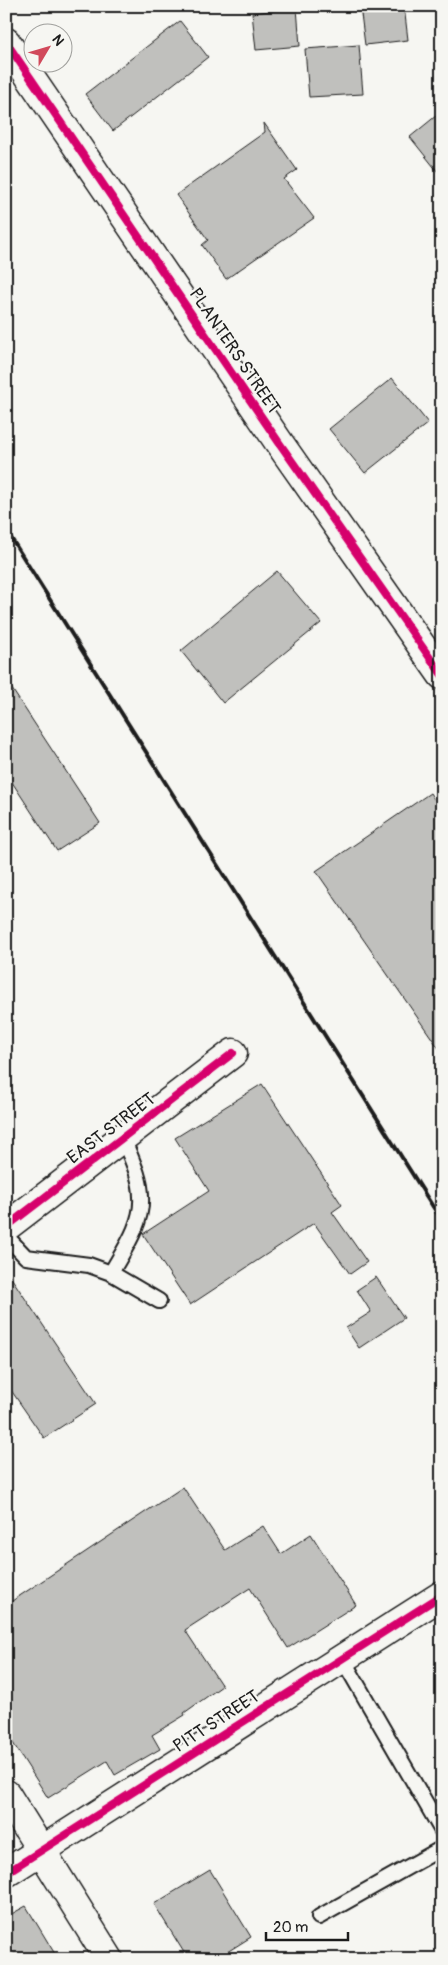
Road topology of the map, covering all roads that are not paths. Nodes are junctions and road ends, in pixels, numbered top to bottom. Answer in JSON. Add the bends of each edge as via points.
{"nodes":[{"id":1,"x":6,"y":42,"type":"edge"},
{"id":2,"x":6,"y":70,"type":"edge"},
{"id":3,"x":44,"y":98,"type":"junction"},
{"id":4,"x":442,"y":675,"type":"edge"},
{"id":5,"x":234,"y":1053,"type":"dead end"},
{"id":6,"x":123,"y":1138,"type":"junction"},
{"id":7,"x":6,"y":1227,"type":"edge"},
{"id":8,"x":6,"y":1236,"type":"edge"},
{"id":9,"x":111,"y":1273,"type":"junction"},
{"id":10,"x":159,"y":1301,"type":"dead end"},
{"id":11,"x":442,"y":1595,"type":"edge"},
{"id":12,"x":342,"y":1658,"type":"junction"},
{"id":13,"x":6,"y":1794,"type":"edge"},
{"id":14,"x":442,"y":1831,"type":"edge"},
{"id":15,"x":442,"y":1848,"type":"edge"},
{"id":16,"x":42,"y":1850,"type":"junction"},
{"id":17,"x":6,"y":1873,"type":"edge"},
{"id":18,"x":319,"y":1917,"type":"dead end"},
{"id":19,"x":109,"y":1959,"type":"edge"}],
"edges":[{"from":1,"to":3,"type":"street","name":"PLANTERS STREET"},
{"from":2,"to":3,"type":"street","name":"PLANTERS STREET"},
{"from":3,"to":4,"type":"street","name":"PLANTERS STREET"},
{"from":5,"to":6,"type":"street","name":"EAST STREET"},
{"from":6,"to":7,"type":"street","name":"EAST STREET"},
{"from":6,"to":9,"type":"lane","via":[[142,1199],[134,1229]]},
{"from":8,"to":9,"type":"lane","via":[[26,1257],[89,1265]]},
{"from":9,"to":10,"type":"lane"},
{"from":11,"to":12,"type":"street","name":"PITT STREET"},
{"from":12,"to":14,"type":"lane"},
{"from":12,"to":16,"type":"street","name":"PITT STREET"},
{"from":13,"to":16,"type":"street"},
{"from":15,"to":18,"type":"lane"},
{"from":16,"to":17,"type":"street","name":"PITT STREET"},
{"from":16,"to":19,"type":"street"}]}
